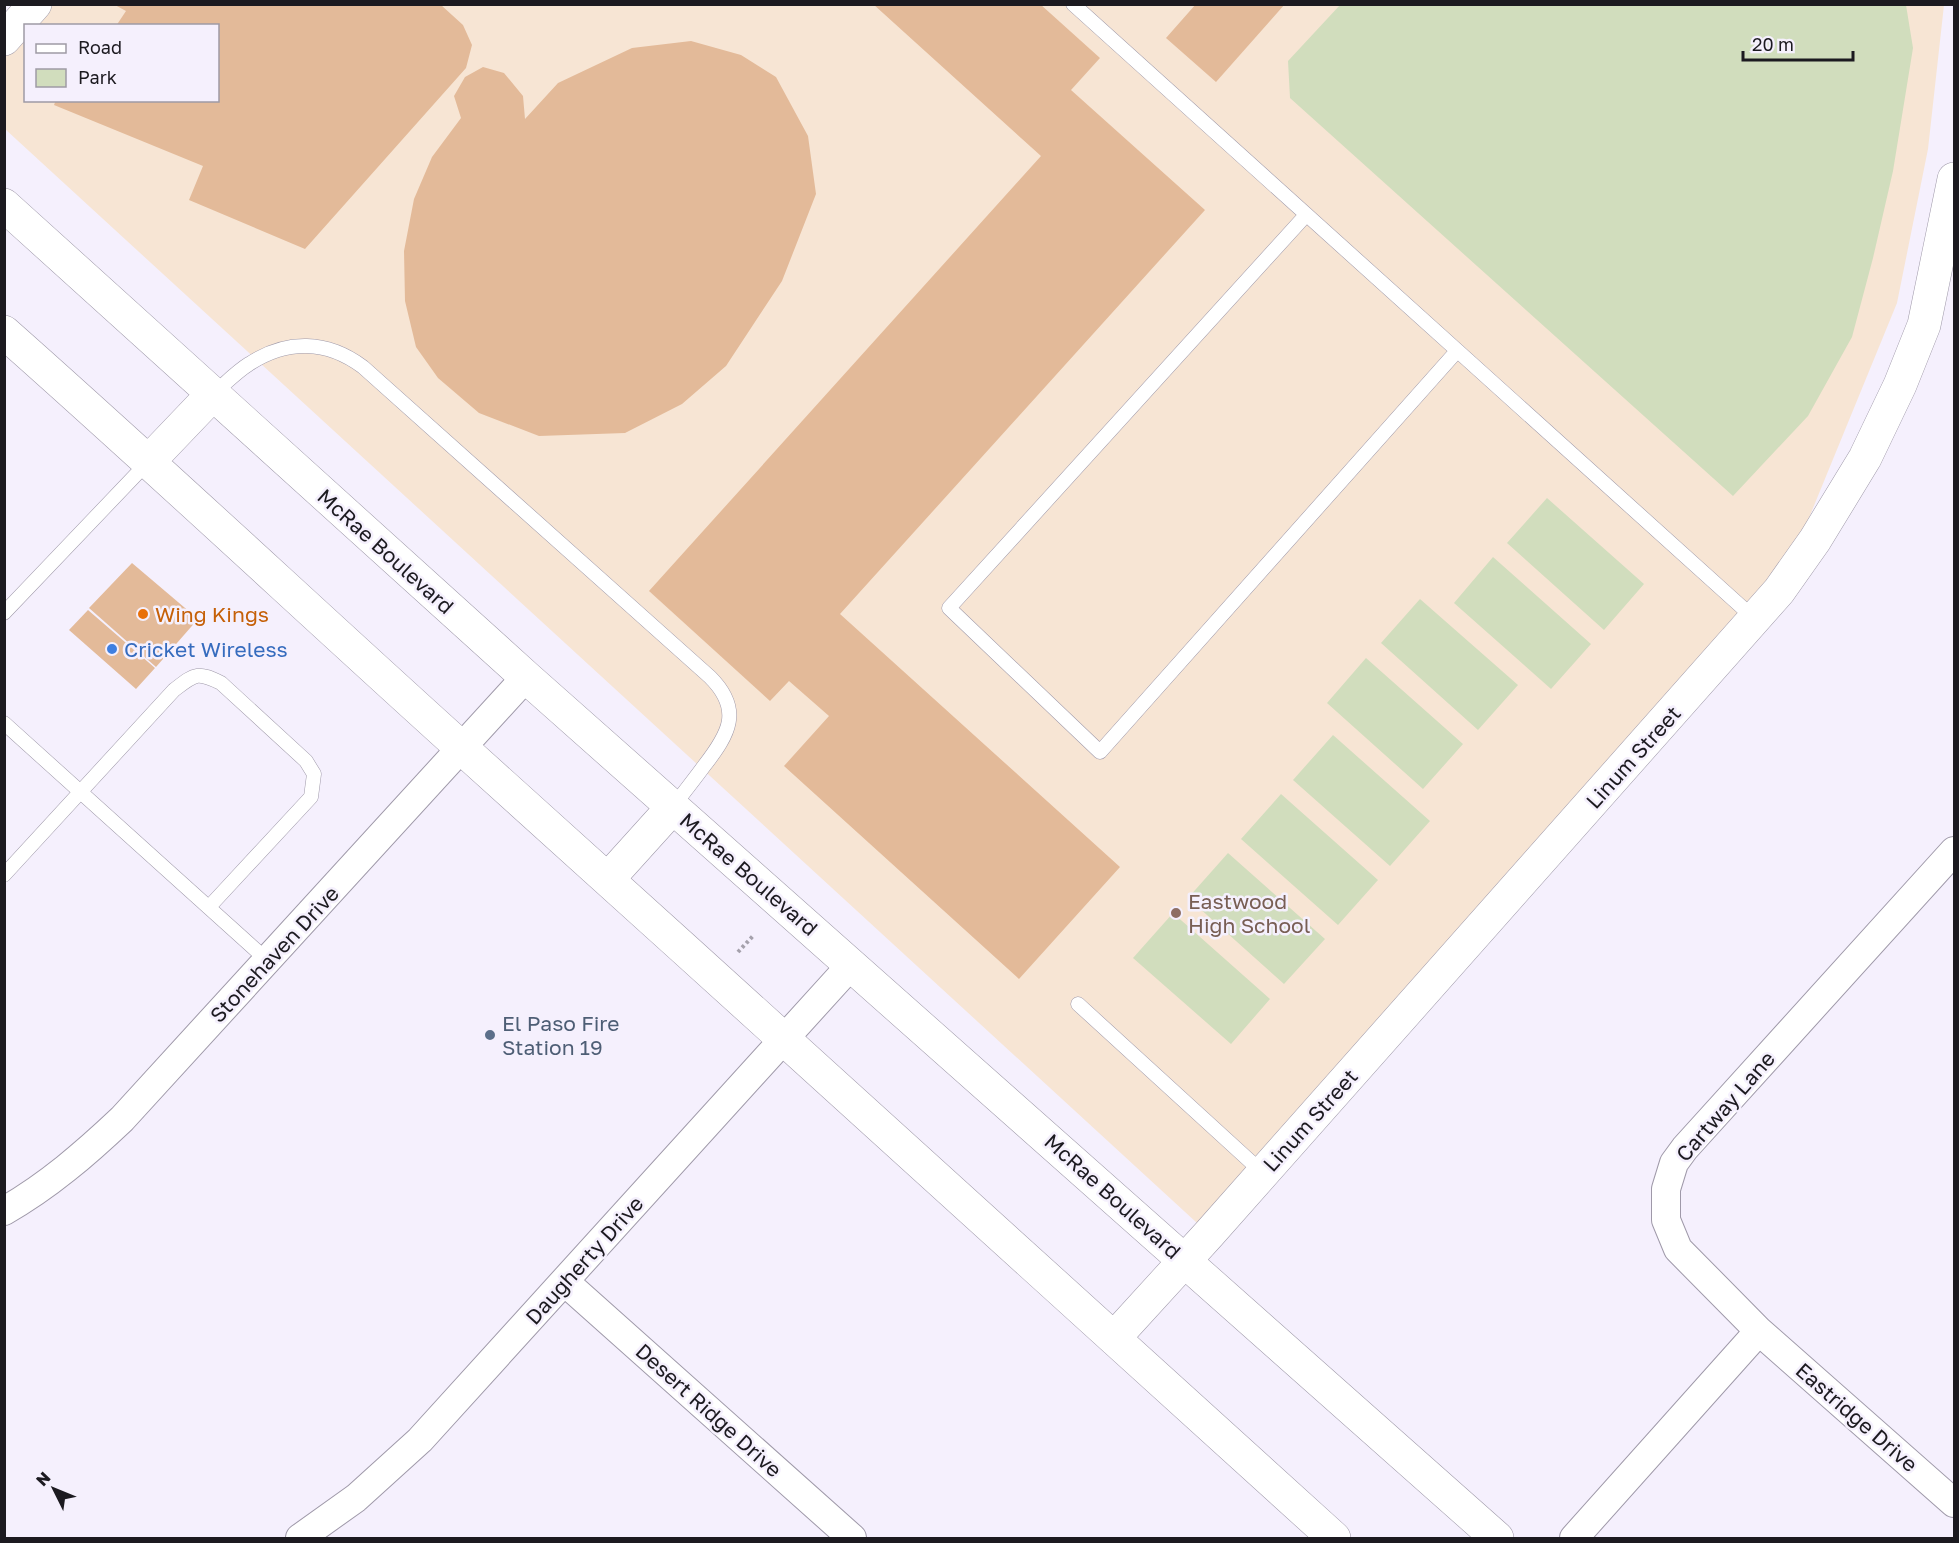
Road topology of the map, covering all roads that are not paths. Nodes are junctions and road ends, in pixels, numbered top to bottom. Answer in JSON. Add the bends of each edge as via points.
{"nodes":[{"id":1,"x":35,"y":4,"type":"edge"},
{"id":2,"x":1073,"y":4,"type":"edge"},
{"id":3,"x":4,"y":39,"type":"edge"},
{"id":4,"x":1954,"y":179,"type":"edge"},
{"id":5,"x":4,"y":205,"type":"edge"},
{"id":6,"x":1306,"y":215,"type":"junction"},
{"id":7,"x":4,"y":333,"type":"edge"},
{"id":8,"x":1457,"y":351,"type":"junction"},
{"id":9,"x":213,"y":394,"type":"junction"},
{"id":10,"x":149,"y":461,"type":"junction"},
{"id":11,"x":4,"y":613,"type":"edge"},
{"id":12,"x":1755,"y":619,"type":"junction"},
{"id":13,"x":526,"y":677,"type":"junction"},
{"id":14,"x":4,"y":723,"type":"edge"},
{"id":15,"x":463,"y":748,"type":"junction"},
{"id":16,"x":81,"y":792,"type":"junction"},
{"id":17,"x":673,"y":807,"type":"junction"},
{"id":18,"x":1954,"y":851,"type":"edge"},
{"id":19,"x":4,"y":875,"type":"edge"},
{"id":20,"x":608,"y":879,"type":"junction"},
{"id":21,"x":209,"y":907,"type":"junction"},
{"id":22,"x":268,"y":961,"type":"junction"},
{"id":23,"x":852,"y":964,"type":"junction"},
{"id":24,"x":1078,"y":1004,"type":"dead end"},
{"id":25,"x":784,"y":1037,"type":"junction"},
{"id":26,"x":1263,"y":1173,"type":"junction"},
{"id":27,"x":4,"y":1211,"type":"edge"},
{"id":28,"x":1185,"y":1261,"type":"junction"},
{"id":29,"x":565,"y":1282,"type":"junction"},
{"id":30,"x":1759,"y":1331,"type":"junction"},
{"id":31,"x":1115,"y":1337,"type":"junction"},
{"id":32,"x":1954,"y":1503,"type":"edge"},
{"id":33,"x":300,"y":1539,"type":"edge"},
{"id":34,"x":852,"y":1539,"type":"edge"},
{"id":35,"x":1334,"y":1539,"type":"edge"},
{"id":36,"x":1497,"y":1539,"type":"edge"},
{"id":37,"x":1574,"y":1539,"type":"edge"}],
"edges":[{"from":1,"to":3,"type":"main road"},
{"from":2,"to":6,"type":"lane"},
{"from":4,"to":12,"type":"main road","name":"Linum Street","via":[[1924,325],[1900,385],[1865,458],[1815,540]]},
{"from":5,"to":9,"type":"main road","name":"McRae Boulevard"},
{"from":6,"to":8,"type":"lane"},
{"from":6,"to":8,"type":"lane","via":[[949,608],[1100,752]]},
{"from":7,"to":10,"type":"main road"},
{"from":8,"to":12,"type":"lane"},
{"from":9,"to":10,"type":"main road"},
{"from":9,"to":13,"type":"main road","name":"McRae Boulevard"},
{"from":9,"to":17,"type":"lane","via":[[248,364],[267,354],[306,345],[339,352],[363,367],[534,518],[710,677],[727,700],[730,718],[723,741]]},
{"from":10,"to":11,"type":"lane"},
{"from":10,"to":15,"type":"main road"},
{"from":12,"to":26,"type":"main road","name":"Linum Street"},
{"from":13,"to":15,"type":"street","name":"Stonehaven Drive"},
{"from":13,"to":17,"type":"main road","name":"McRae Boulevard"},
{"from":14,"to":16,"type":"lane"},
{"from":15,"to":20,"type":"main road"},
{"from":15,"to":22,"type":"street","name":"Stonehaven Drive"},
{"from":16,"to":19,"type":"lane"},
{"from":16,"to":21,"type":"lane"},
{"from":16,"to":21,"type":"lane","via":[[174,690],[191,677],[205,675],[221,683],[306,761],[314,774],[312,797]]},
{"from":17,"to":20,"type":"main road"},
{"from":17,"to":23,"type":"main road","name":"McRae Boulevard"},
{"from":18,"to":30,"type":"street","name":"Cartway Lane","via":[[1674,1163],[1666,1189],[1666,1220],[1678,1249]]},
{"from":20,"to":25,"type":"main road"},
{"from":21,"to":22,"type":"lane"},
{"from":22,"to":27,"type":"street","name":"Stonehaven Drive","via":[[122,1119],[83,1155]]},
{"from":23,"to":25,"type":"street","name":"Daugherty Drive"},
{"from":23,"to":28,"type":"main road","name":"McRae Boulevard"},
{"from":24,"to":26,"type":"lane"},
{"from":25,"to":29,"type":"street","name":"Daugherty Drive"},
{"from":25,"to":31,"type":"main road"},
{"from":26,"to":28,"type":"main road","name":"Linum Street"},
{"from":28,"to":31,"type":"main road","name":"Linum Street"},
{"from":28,"to":36,"type":"main road","name":"McRae Boulevard"},
{"from":29,"to":33,"type":"street","name":"Daugherty Drive","via":[[420,1440],[356,1498]]},
{"from":29,"to":34,"type":"street","name":"Desert Ridge Drive"},
{"from":30,"to":32,"type":"street","name":"Eastridge Drive"},
{"from":30,"to":37,"type":"street"},
{"from":31,"to":35,"type":"main road"}]}
